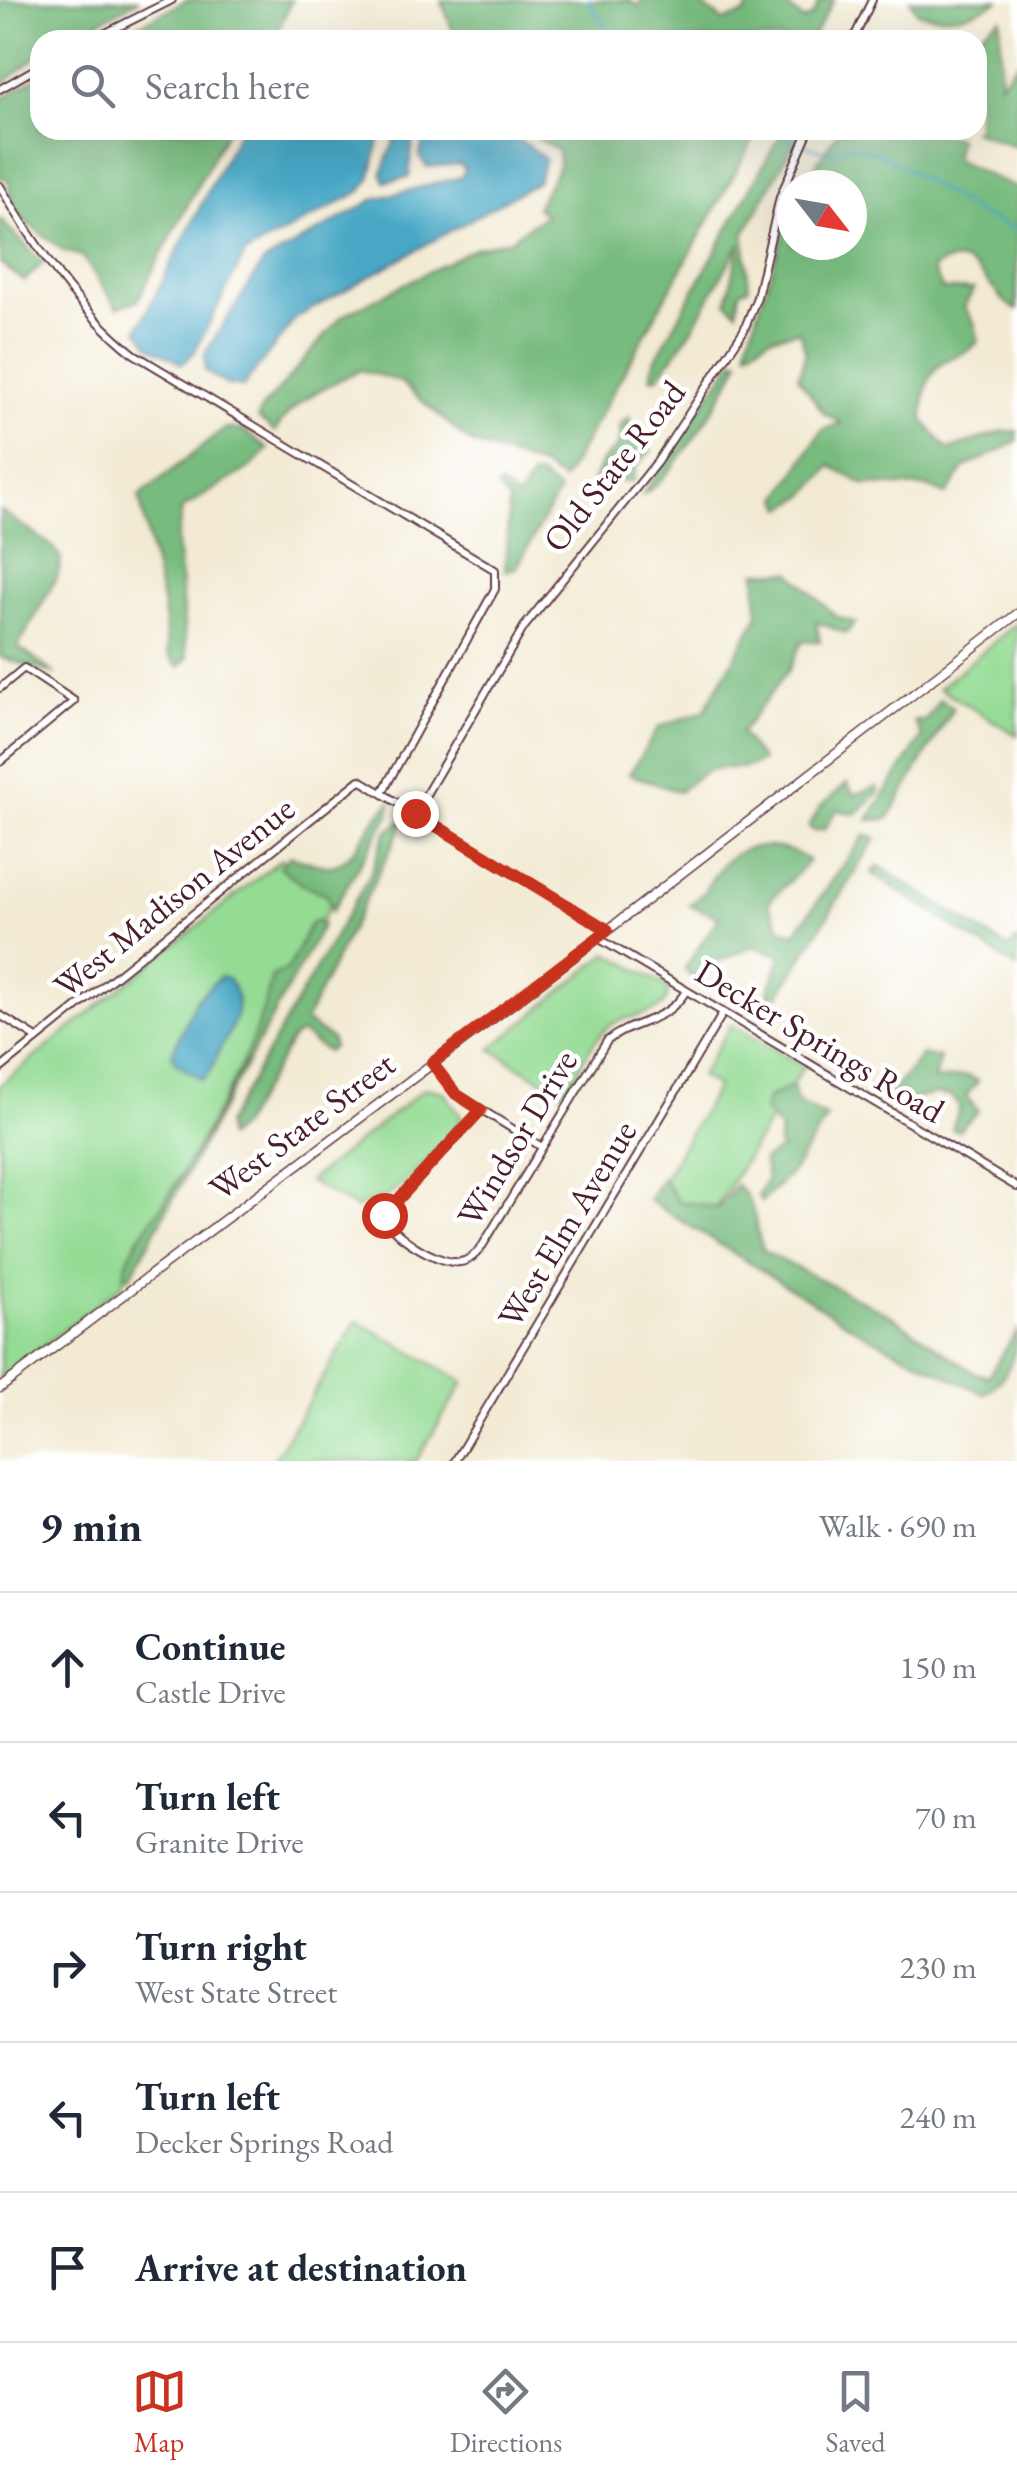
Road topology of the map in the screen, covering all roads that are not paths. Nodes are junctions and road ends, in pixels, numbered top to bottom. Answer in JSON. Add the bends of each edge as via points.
{"nodes":[{"id":1,"x":172,"y":0,"type":"edge"},
{"id":2,"x":872,"y":0,"type":"edge"},
{"id":3,"x":112,"y":30,"type":"edge"},
{"id":4,"x":857,"y":30,"type":"edge"},
{"id":5,"x":30,"y":72,"type":"edge"},
{"id":6,"x":0,"y":89,"type":"edge"},
{"id":7,"x":804,"y":140,"type":"edge"},
{"id":8,"x":0,"y":186,"type":"edge"},
{"id":9,"x":1017,"y":614,"type":"edge"},
{"id":10,"x":0,"y":688,"type":"edge"},
{"id":11,"x":0,"y":762,"type":"edge"},
{"id":12,"x":382,"y":793,"type":"junction"},
{"id":13,"x":415,"y":813,"type":"junction"},
{"id":14,"x":608,"y":930,"type":"junction"},
{"id":15,"x":598,"y":938,"type":"junction"},
{"id":16,"x":686,"y":991,"type":"junction"},
{"id":17,"x":723,"y":1013,"type":"junction"},
{"id":18,"x":0,"y":1015,"type":"edge"},
{"id":19,"x":38,"y":1038,"type":"junction"},
{"id":20,"x":432,"y":1063,"type":"junction"},
{"id":21,"x":0,"y":1069,"type":"edge"},
{"id":22,"x":481,"y":1110,"type":"junction"},
{"id":23,"x":542,"y":1147,"type":"junction"},
{"id":24,"x":1017,"y":1187,"type":"edge"},
{"id":25,"x":0,"y":1388,"type":"edge"},
{"id":26,"x":455,"y":1461,"type":"edge"}],
"edges":[{"from":1,"to":3,"type":"street"},
{"from":2,"to":4,"type":"street"},
{"from":5,"to":6,"type":"street"},
{"from":7,"to":13,"type":"street","name":"Old State Road","via":[[780,197],[744,330],[657,462],[524,627]]},
{"from":8,"to":12,"type":"street","via":[[33,242],[134,354],[487,561],[497,580]]},
{"from":9,"to":14,"type":"street","name":"West State Street"},
{"from":10,"to":11,"type":"street","via":[[24,668],[74,701]]},
{"from":12,"to":13,"type":"street"},
{"from":12,"to":19,"type":"street","name":"West Madison Avenue","via":[[360,780]]},
{"from":13,"to":14,"type":"street"},
{"from":14,"to":15,"type":"street","name":"West State Street"},
{"from":15,"to":16,"type":"street","name":"Decker Springs Road"},
{"from":15,"to":20,"type":"street","name":"West State Street"},
{"from":16,"to":17,"type":"street","name":"Decker Springs Road"},
{"from":16,"to":23,"type":"street","name":"Windsor Drive","via":[[660,1018],[607,1041]]},
{"from":17,"to":24,"type":"street","name":"Decker Springs Road"},
{"from":17,"to":26,"type":"street","name":"West Elm Avenue"},
{"from":18,"to":19,"type":"street"},
{"from":19,"to":21,"type":"street","name":"West Madison Avenue"},
{"from":20,"to":22,"type":"street","via":[[456,1094]]},
{"from":20,"to":25,"type":"street","name":"West State Street"},
{"from":22,"to":23,"type":"street"},
{"from":22,"to":23,"type":"street","name":"Windsor Drive","via":[[386,1210],[385,1221],[441,1259],[466,1261],[481,1248]]}]}
